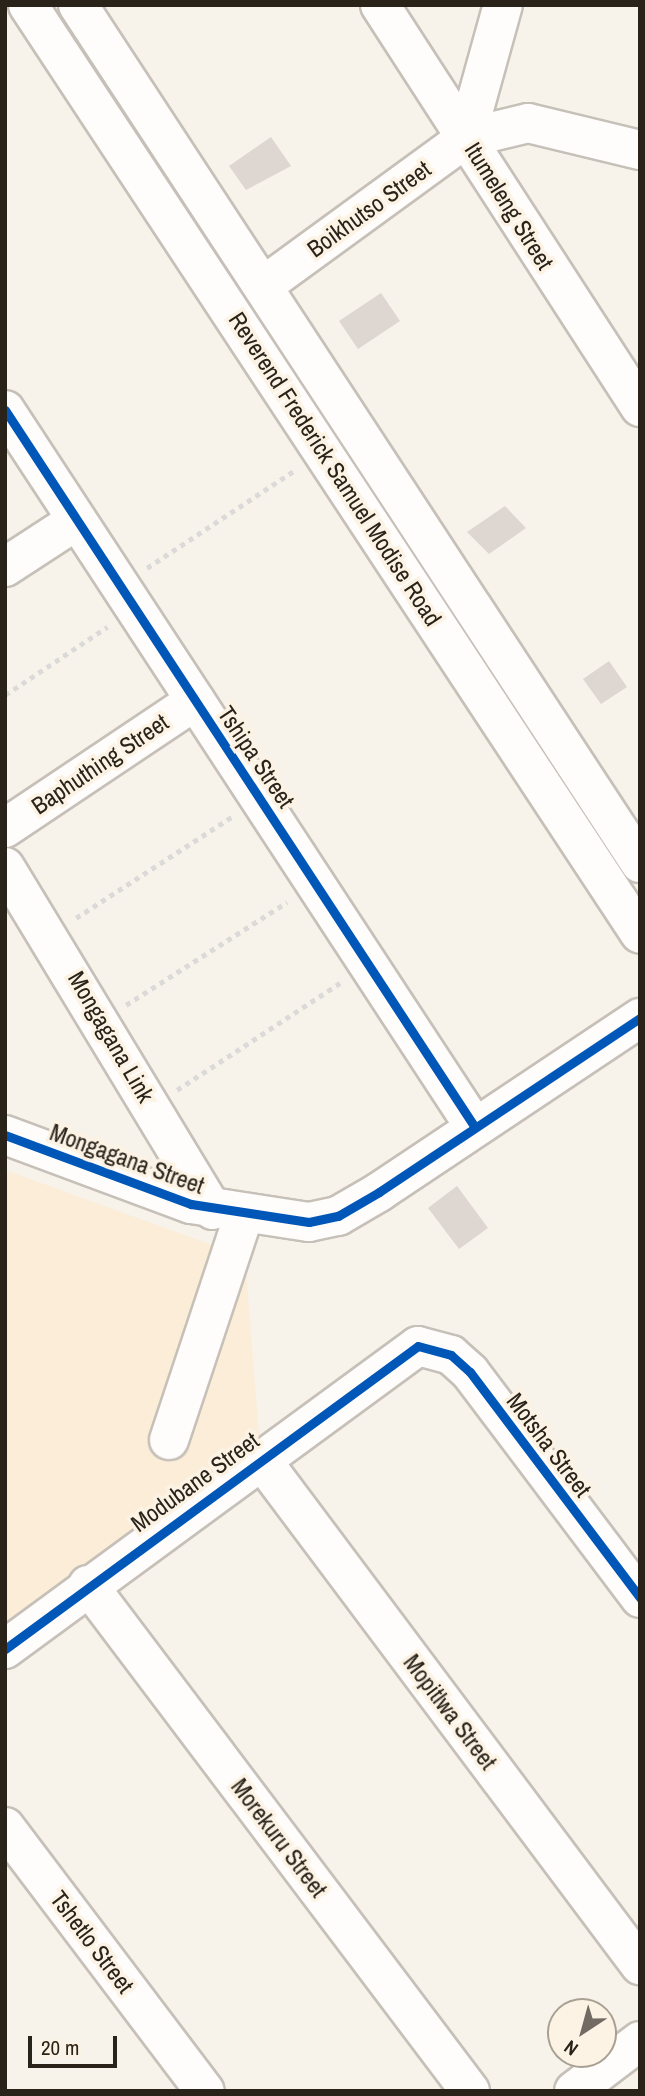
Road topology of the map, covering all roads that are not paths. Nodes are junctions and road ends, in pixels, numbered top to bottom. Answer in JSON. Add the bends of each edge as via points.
{"nodes":[{"id":1,"x":28,"y":5,"type":"edge"},
{"id":2,"x":78,"y":5,"type":"edge"},
{"id":3,"x":380,"y":5,"type":"edge"},
{"id":4,"x":503,"y":5,"type":"edge"},
{"id":5,"x":466,"y":138,"type":"junction"},
{"id":6,"x":640,"y":150,"type":"edge"},
{"id":7,"x":263,"y":286,"type":"junction"},
{"id":8,"x":640,"y":407,"type":"edge"},
{"id":9,"x":5,"y":410,"type":"edge"},
{"id":10,"x":74,"y":522,"type":"junction"},
{"id":11,"x":5,"y":567,"type":"edge"},
{"id":12,"x":195,"y":701,"type":"junction"},
{"id":13,"x":5,"y":828,"type":"edge"},
{"id":14,"x":640,"y":863,"type":"edge"},
{"id":15,"x":5,"y":867,"type":"edge"},
{"id":16,"x":640,"y":934,"type":"edge"},
{"id":17,"x":640,"y":1018,"type":"edge"},
{"id":18,"x":474,"y":1126,"type":"junction"},
{"id":19,"x":5,"y":1135,"type":"edge"},
{"id":20,"x":228,"y":1212,"type":"junction"},
{"id":21,"x":408,"y":1348,"type":"joint"},
{"id":22,"x":169,"y":1440,"type":"dead end"},
{"id":23,"x":260,"y":1458,"type":"junction"},
{"id":24,"x":88,"y":1585,"type":"junction"},
{"id":25,"x":640,"y":1598,"type":"edge"},
{"id":26,"x":5,"y":1649,"type":"edge"},
{"id":27,"x":5,"y":1827,"type":"edge"},
{"id":28,"x":640,"y":1965,"type":"edge"},
{"id":29,"x":640,"y":2041,"type":"edge"},
{"id":30,"x":205,"y":2091,"type":"edge"},
{"id":31,"x":470,"y":2091,"type":"edge"},
{"id":32,"x":574,"y":2091,"type":"edge"}],
"edges":[{"from":1,"to":16,"type":"street","name":"Reverend Frederick Samuel Modise Road"},
{"from":2,"to":7,"type":"street","name":"Reverend Frederick Samuel Modise Road"},
{"from":3,"to":5,"type":"street","name":"Itumeleng Street"},
{"from":4,"to":5,"type":"street"},
{"from":5,"to":6,"type":"street","via":[[528,123]]},
{"from":5,"to":7,"type":"street","name":"Boikhutso Street"},
{"from":5,"to":8,"type":"street","name":"Itumeleng Street"},
{"from":7,"to":14,"type":"street","name":"Reverend Frederick Samuel Modise Road"},
{"from":9,"to":10,"type":"street","name":"Tshipa Street"},
{"from":10,"to":11,"type":"street"},
{"from":10,"to":12,"type":"street","name":"Tshipa Street"},
{"from":12,"to":13,"type":"street","name":"Baphuthing Street"},
{"from":12,"to":18,"type":"street","name":"Tshipa Street"},
{"from":15,"to":20,"type":"street","name":"Mongagana Link","via":[[103,1020],[152,1107]]},
{"from":17,"to":18,"type":"street","name":"Mongagana Street"},
{"from":18,"to":20,"type":"street","name":"Mongagana Street","via":[[338,1216],[309,1222]]},
{"from":19,"to":20,"type":"street","name":"Mongagana Street"},
{"from":20,"to":22,"type":"street"},
{"from":21,"to":23,"type":"street","name":"Modubane Street"},
{"from":21,"to":25,"type":"street","name":"Motsha Street","via":[[440,1350],[470,1372]]},
{"from":23,"to":24,"type":"street","name":"Modubane Street"},
{"from":23,"to":28,"type":"street","name":"Mopitlwa Street"},
{"from":24,"to":26,"type":"street","name":"Modubane Street"},
{"from":24,"to":31,"type":"street","name":"Morekuru Street"},
{"from":27,"to":30,"type":"street","name":"Tshetlo Street"},
{"from":29,"to":32,"type":"street"}]}
